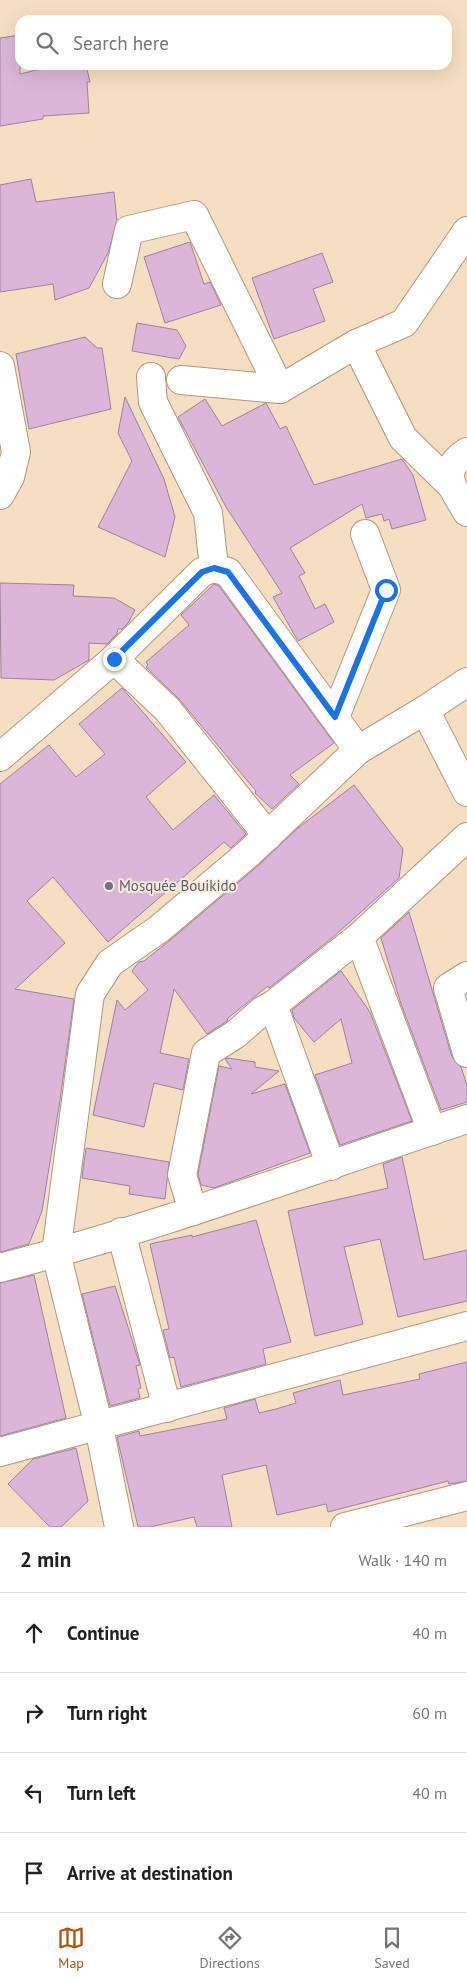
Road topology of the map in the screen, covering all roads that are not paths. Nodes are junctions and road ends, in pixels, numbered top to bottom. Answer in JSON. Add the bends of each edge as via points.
{"nodes":[{"id":1,"x":467,"y":231,"type":"edge"},
{"id":2,"x":117,"y":284,"type":"dead end"},
{"id":3,"x":356,"y":344,"type":"junction"},
{"id":4,"x":0,"y":366,"type":"edge"},
{"id":5,"x":151,"y":377,"type":"dead end"},
{"id":6,"x":181,"y":380,"type":"dead end"},
{"id":7,"x":280,"y":389,"type":"junction"},
{"id":8,"x":467,"y":452,"type":"edge"},
{"id":9,"x":452,"y":486,"type":"junction"},
{"id":10,"x":0,"y":495,"type":"edge"},
{"id":11,"x":467,"y":512,"type":"edge"},
{"id":12,"x":365,"y":534,"type":"dead end"},
{"id":13,"x":214,"y":568,"type":"junction"},
{"id":14,"x":114,"y":659,"type":"junction"},
{"id":15,"x":467,"y":682,"type":"edge"},
{"id":16,"x":425,"y":710,"type":"junction"},
{"id":17,"x":335,"y":717,"type":"junction"},
{"id":18,"x":358,"y":750,"type":"junction"},
{"id":19,"x":0,"y":757,"type":"edge"},
{"id":20,"x":467,"y":792,"type":"edge"},
{"id":21,"x":268,"y":836,"type":"junction"},
{"id":22,"x":467,"y":837,"type":"edge"},
{"id":23,"x":359,"y":937,"type":"junction"},
{"id":24,"x":467,"y":976,"type":"edge"},
{"id":25,"x":273,"y":1005,"type":"junction"},
{"id":26,"x":467,"y":1053,"type":"edge"},
{"id":27,"x":467,"y":1119,"type":"edge"},
{"id":28,"x":432,"y":1131,"type":"junction"},
{"id":29,"x":331,"y":1166,"type":"junction"},
{"id":30,"x":193,"y":1211,"type":"junction"},
{"id":31,"x":121,"y":1232,"type":"junction"},
{"id":32,"x":56,"y":1253,"type":"junction"},
{"id":33,"x":0,"y":1268,"type":"edge"},
{"id":34,"x":467,"y":1326,"type":"edge"},
{"id":35,"x":167,"y":1408,"type":"junction"},
{"id":36,"x":99,"y":1427,"type":"junction"},
{"id":37,"x":0,"y":1452,"type":"edge"},
{"id":38,"x":467,"y":1496,"type":"edge"},
{"id":39,"x":350,"y":1526,"type":"edge"},
{"id":40,"x":120,"y":1527,"type":"edge"}],
"edges":[{"from":1,"to":3,"type":"street","via":[[404,323]]},
{"from":2,"to":7,"type":"street","via":[[129,230],[194,215]]},
{"from":3,"to":7,"type":"street"},
{"from":3,"to":9,"type":"street","via":[[403,438]]},
{"from":4,"to":10,"type":"street","via":[[16,452],[10,477]]},
{"from":5,"to":13,"type":"street","via":[[153,402],[208,513]]},
{"from":6,"to":7,"type":"street"},
{"from":8,"to":9,"type":"street","via":[[450,468]]},
{"from":9,"to":11,"type":"street"},
{"from":12,"to":17,"type":"street","via":[[386,590]]},
{"from":13,"to":14,"type":"street","via":[[202,572]]},
{"from":13,"to":17,"type":"street","via":[[228,572]]},
{"from":14,"to":19,"type":"street"},
{"from":14,"to":21,"type":"street","via":[[167,710]]},
{"from":15,"to":16,"type":"street"},
{"from":16,"to":18,"type":"street"},
{"from":16,"to":20,"type":"street"},
{"from":17,"to":18,"type":"street"},
{"from":18,"to":21,"type":"street"},
{"from":21,"to":32,"type":"street","via":[[159,929],[110,963],[90,994]]},
{"from":22,"to":23,"type":"street"},
{"from":23,"to":25,"type":"street"},
{"from":23,"to":28,"type":"street"},
{"from":24,"to":26,"type":"street","via":[[448,988]]},
{"from":25,"to":29,"type":"street"},
{"from":25,"to":30,"type":"street","via":[[206,1053],[182,1176]]},
{"from":27,"to":28,"type":"street"},
{"from":28,"to":29,"type":"street"},
{"from":29,"to":30,"type":"street"},
{"from":30,"to":31,"type":"street"},
{"from":31,"to":32,"type":"street"},
{"from":31,"to":35,"type":"street"},
{"from":32,"to":33,"type":"street"},
{"from":32,"to":36,"type":"street"},
{"from":34,"to":35,"type":"street"},
{"from":35,"to":36,"type":"street"},
{"from":36,"to":37,"type":"street"},
{"from":36,"to":40,"type":"street"},
{"from":38,"to":39,"type":"street"}]}
